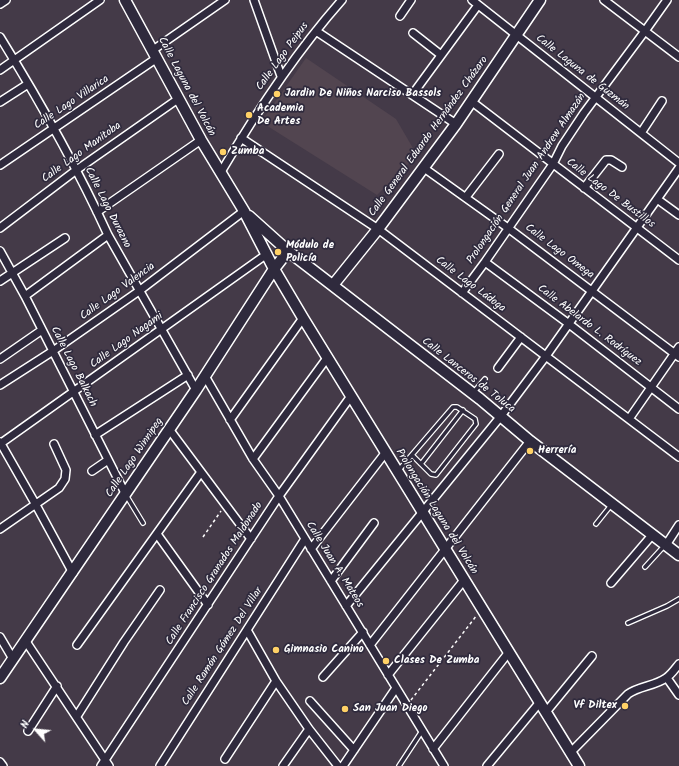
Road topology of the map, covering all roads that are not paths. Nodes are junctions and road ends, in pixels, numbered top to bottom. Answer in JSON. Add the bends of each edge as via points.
{"nodes":[{"id":1,"x":6,"y":0,"type":"edge"},
{"id":2,"x":100,"y":0,"type":"edge"},
{"id":3,"x":125,"y":0,"type":"edge"},
{"id":4,"x":225,"y":0,"type":"edge"},
{"id":5,"x":254,"y":0,"type":"edge"},
{"id":6,"x":342,"y":0,"type":"edge"},
{"id":7,"x":411,"y":0,"type":"edge"},
{"id":8,"x":540,"y":0,"type":"edge"},
{"id":9,"x":604,"y":0,"type":"edge"},
{"id":10,"x":667,"y":0,"type":"edge"},
{"id":11,"x":475,"y":2,"type":"edge"},
{"id":12,"x":0,"y":4,"type":"edge"},
{"id":13,"x":400,"y":16,"type":"dead end"},
{"id":14,"x":316,"y":31,"type":"junction"},
{"id":15,"x":645,"y":32,"type":"junction"},
{"id":16,"x":413,"y":33,"type":"dead end"},
{"id":17,"x":517,"y":35,"type":"junction"},
{"id":18,"x":0,"y":37,"type":"edge"},
{"id":19,"x":155,"y":54,"type":"junction"},
{"id":20,"x":441,"y":55,"type":"junction"},
{"id":21,"x":679,"y":58,"type":"edge"},
{"id":22,"x":14,"y":60,"type":"junction"},
{"id":23,"x":0,"y":70,"type":"edge"},
{"id":24,"x":281,"y":76,"type":"junction"},
{"id":25,"x":28,"y":84,"type":"junction"},
{"id":26,"x":412,"y":96,"type":"junction"},
{"id":27,"x":596,"y":97,"type":"junction"},
{"id":28,"x":178,"y":99,"type":"junction"},
{"id":29,"x":472,"y":101,"type":"junction"},
{"id":30,"x":662,"y":101,"type":"dead end"},
{"id":31,"x":0,"y":102,"type":"edge"},
{"id":32,"x":456,"y":124,"type":"junction"},
{"id":33,"x":53,"y":129,"type":"junction"},
{"id":34,"x":641,"y":133,"type":"junction"},
{"id":35,"x":240,"y":138,"type":"junction"},
{"id":36,"x":201,"y":140,"type":"junction"},
{"id":37,"x":499,"y":154,"type":"dead end"},
{"id":38,"x":679,"y":163,"type":"edge"},
{"id":39,"x":553,"y":164,"type":"junction"},
{"id":40,"x":0,"y":166,"type":"edge"},
{"id":41,"x":622,"y":167,"type":"dead end"},
{"id":42,"x":424,"y":168,"type":"junction"},
{"id":43,"x":679,"y":168,"type":"edge"},
{"id":44,"x":75,"y":171,"type":"junction"},
{"id":45,"x":221,"y":172,"type":"junction"},
{"id":46,"x":584,"y":188,"type":"junction"},
{"id":47,"x":466,"y":197,"type":"junction"},
{"id":48,"x":657,"y":199,"type":"junction"},
{"id":49,"x":244,"y":211,"type":"junction"},
{"id":50,"x":97,"y":212,"type":"junction"},
{"id":51,"x":679,"y":215,"type":"edge"},
{"id":52,"x":0,"y":228,"type":"edge"},
{"id":53,"x":508,"y":228,"type":"junction"},
{"id":54,"x":637,"y":228,"type":"junction"},
{"id":55,"x":378,"y":229,"type":"junction"},
{"id":56,"x":108,"y":235,"type":"junction"},
{"id":57,"x":65,"y":238,"type":"dead end"},
{"id":58,"x":0,"y":251,"type":"edge"},
{"id":59,"x":288,"y":251,"type":"junction"},
{"id":60,"x":267,"y":254,"type":"junction"},
{"id":61,"x":679,"y":260,"type":"edge"},
{"id":62,"x":485,"y":262,"type":"junction"},
{"id":63,"x":274,"y":269,"type":"junction"},
{"id":64,"x":12,"y":273,"type":"junction"},
{"id":65,"x":0,"y":281,"type":"edge"},
{"id":66,"x":333,"y":285,"type":"junction"},
{"id":67,"x":139,"y":291,"type":"junction"},
{"id":68,"x":592,"y":291,"type":"junction"},
{"id":69,"x":462,"y":293,"type":"junction"},
{"id":70,"x":25,"y":296,"type":"junction"},
{"id":71,"x":303,"y":318,"type":"junction"},
{"id":72,"x":569,"y":324,"type":"junction"},
{"id":73,"x":42,"y":330,"type":"junction"},
{"id":74,"x":162,"y":330,"type":"junction"},
{"id":75,"x":521,"y":337,"type":"junction"},
{"id":76,"x":679,"y":347,"type":"edge"},
{"id":77,"x":53,"y":351,"type":"junction"},
{"id":78,"x":677,"y":355,"type":"edge"},
{"id":79,"x":546,"y":356,"type":"junction"},
{"id":80,"x":327,"y":358,"type":"junction"},
{"id":81,"x":0,"y":359,"type":"edge"},
{"id":82,"x":498,"y":368,"type":"dead end"},
{"id":83,"x":188,"y":375,"type":"junction"},
{"id":84,"x":205,"y":376,"type":"junction"},
{"id":85,"x":485,"y":379,"type":"dead end"},
{"id":86,"x":0,"y":385,"type":"edge"},
{"id":87,"x":651,"y":387,"type":"junction"},
{"id":88,"x":196,"y":390,"type":"junction"},
{"id":89,"x":73,"y":393,"type":"junction"},
{"id":90,"x":472,"y":394,"type":"junction"},
{"id":91,"x":351,"y":396,"type":"junction"},
{"id":92,"x":679,"y":409,"type":"edge"},
{"id":93,"x":463,"y":410,"type":"junction"},
{"id":94,"x":501,"y":416,"type":"junction"},
{"id":95,"x":628,"y":419,"type":"junction"},
{"id":96,"x":230,"y":420,"type":"junction"},
{"id":97,"x":169,"y":429,"type":"junction"},
{"id":98,"x":95,"y":435,"type":"junction"},
{"id":99,"x":530,"y":441,"type":"junction"},
{"id":100,"x":0,"y":444,"type":"edge"},
{"id":101,"x":54,"y":444,"type":"dead end"},
{"id":102,"x":386,"y":452,"type":"junction"},
{"id":103,"x":412,"y":455,"type":"junction"},
{"id":104,"x":679,"y":457,"type":"edge"},
{"id":105,"x":253,"y":459,"type":"junction"},
{"id":106,"x":108,"y":460,"type":"junction"},
{"id":107,"x":421,"y":464,"type":"junction"},
{"id":108,"x":92,"y":470,"type":"dead end"},
{"id":109,"x":201,"y":472,"type":"junction"},
{"id":110,"x":397,"y":472,"type":"junction"},
{"id":111,"x":125,"y":493,"type":"junction"},
{"id":112,"x":279,"y":496,"type":"junction"},
{"id":113,"x":612,"y":503,"type":"junction"},
{"id":114,"x":36,"y":505,"type":"junction"},
{"id":115,"x":422,"y":512,"type":"junction"},
{"id":116,"x":143,"y":523,"type":"dead end"},
{"id":117,"x":374,"y":524,"type":"dead end"},
{"id":118,"x":596,"y":524,"type":"dead end"},
{"id":119,"x":679,"y":525,"type":"edge"},
{"id":120,"x":0,"y":528,"type":"edge"},
{"id":121,"x":157,"y":534,"type":"junction"},
{"id":122,"x":653,"y":534,"type":"junction"},
{"id":123,"x":251,"y":539,"type":"junction"},
{"id":124,"x":305,"y":539,"type":"junction"},
{"id":125,"x":666,"y":545,"type":"junction"},
{"id":126,"x":311,"y":549,"type":"junction"},
{"id":127,"x":445,"y":549,"type":"junction"},
{"id":128,"x":679,"y":555,"type":"edge"},
{"id":129,"x":644,"y":567,"type":"dead end"},
{"id":130,"x":73,"y":573,"type":"junction"},
{"id":131,"x":464,"y":580,"type":"junction"},
{"id":132,"x":331,"y":581,"type":"junction"},
{"id":133,"x":611,"y":583,"type":"dead end"},
{"id":134,"x":160,"y":590,"type":"dead end"},
{"id":135,"x":679,"y":599,"type":"edge"},
{"id":136,"x":208,"y":604,"type":"junction"},
{"id":137,"x":346,"y":606,"type":"junction"},
{"id":138,"x":628,"y":623,"type":"dead end"},
{"id":139,"x":247,"y":630,"type":"junction"},
{"id":140,"x":362,"y":632,"type":"junction"},
{"id":141,"x":0,"y":637,"type":"edge"},
{"id":142,"x":25,"y":640,"type":"junction"},
{"id":143,"x":77,"y":645,"type":"dead end"},
{"id":144,"x":370,"y":645,"type":"junction"},
{"id":145,"x":509,"y":652,"type":"junction"},
{"id":146,"x":592,"y":656,"type":"dead end"},
{"id":147,"x":13,"y":659,"type":"junction"},
{"id":148,"x":679,"y":664,"type":"edge"},
{"id":149,"x":388,"y":675,"type":"junction"},
{"id":150,"x":323,"y":677,"type":"dead end"},
{"id":151,"x":0,"y":678,"type":"edge"},
{"id":152,"x":667,"y":678,"type":"junction"},
{"id":153,"x":276,"y":681,"type":"junction"},
{"id":154,"x":57,"y":686,"type":"junction"},
{"id":155,"x":396,"y":688,"type":"junction"},
{"id":156,"x":679,"y":695,"type":"edge"},
{"id":157,"x":310,"y":701,"type":"dead end"},
{"id":158,"x":540,"y":702,"type":"junction"},
{"id":159,"x":546,"y":712,"type":"junction"},
{"id":160,"x":77,"y":716,"type":"junction"},
{"id":161,"x":309,"y":729,"type":"junction"},
{"id":162,"x":28,"y":731,"type":"dead end"},
{"id":163,"x":422,"y":731,"type":"junction"},
{"id":164,"x":433,"y":749,"type":"junction"},
{"id":165,"x":354,"y":750,"type":"junction"},
{"id":166,"x":571,"y":752,"type":"junction"},
{"id":167,"x":225,"y":758,"type":"dead end"},
{"id":168,"x":105,"y":759,"type":"junction"},
{"id":169,"x":0,"y":762,"type":"edge"},
{"id":170,"x":3,"y":766,"type":"edge"},
{"id":171,"x":101,"y":766,"type":"edge"},
{"id":172,"x":109,"y":766,"type":"edge"},
{"id":173,"x":160,"y":766,"type":"edge"},
{"id":174,"x":283,"y":766,"type":"edge"},
{"id":175,"x":338,"y":766,"type":"edge"},
{"id":176,"x":343,"y":766,"type":"edge"},
{"id":177,"x":399,"y":766,"type":"edge"},
{"id":178,"x":444,"y":766,"type":"edge"},
{"id":179,"x":487,"y":766,"type":"edge"},
{"id":180,"x":580,"y":766,"type":"edge"}],
"edges":[{"from":1,"to":12,"type":"street"},
{"from":2,"to":22,"type":"street"},
{"from":3,"to":19,"type":"main road","name":"Calle Laguna del Volcán"},
{"from":4,"to":19,"type":"street","name":"Calle Lago Villarica"},
{"from":5,"to":24,"type":"street"},
{"from":6,"to":14,"type":"street","name":"Calle Lago Peipus"},
{"from":7,"to":13,"type":"street"},
{"from":8,"to":17,"type":"main road","name":"Calle General Eduardo Hernández Cházaro"},
{"from":9,"to":15,"type":"street"},
{"from":10,"to":15,"type":"street","name":"Prolongación General Juan Andrew Almazán"},
{"from":11,"to":17,"type":"street","name":"Calle Laguna de Guzmán"},
{"from":11,"to":20,"type":"street"},
{"from":14,"to":24,"type":"street","name":"Calle Lago Peipus"},
{"from":14,"to":26,"type":"street"},
{"from":15,"to":21,"type":"street"},
{"from":15,"to":27,"type":"street","name":"Prolongación General Juan Andrew Almazán"},
{"from":16,"to":20,"type":"street"},
{"from":17,"to":27,"type":"street","name":"Calle Laguna de Guzmán"},
{"from":17,"to":29,"type":"main road","name":"Calle General Eduardo Hernández Cházaro"},
{"from":18,"to":22,"type":"street","name":"Calle Lago Durazno"},
{"from":19,"to":28,"type":"main road","name":"Calle Laguna del Volcán"},
{"from":19,"to":33,"type":"street","name":"Calle Lago Villarica"},
{"from":20,"to":26,"type":"street"},
{"from":22,"to":23,"type":"street"},
{"from":22,"to":25,"type":"street","name":"Calle Lago Durazno"},
{"from":24,"to":35,"type":"street","name":"Calle Lago Peipus"},
{"from":25,"to":31,"type":"street"},
{"from":25,"to":33,"type":"street","name":"Calle Lago Durazno"},
{"from":26,"to":32,"type":"street"},
{"from":27,"to":34,"type":"street","name":"Calle Laguna de Guzmán"},
{"from":27,"to":39,"type":"street","name":"Prolongación General Juan Andrew Almazán","via":[[572,130]]},
{"from":28,"to":36,"type":"main road","name":"Calle Laguna del Volcán"},
{"from":28,"to":44,"type":"street","name":"Calle Lago Manitoba"},
{"from":29,"to":32,"type":"main road","name":"Calle General Eduardo Hernández Cházaro"},
{"from":29,"to":39,"type":"street","name":"Calle Lago De Bustillos"},
{"from":30,"to":34,"type":"street"},
{"from":32,"to":42,"type":"main road","name":"Calle General Eduardo Hernández Cházaro"},
{"from":33,"to":40,"type":"street","name":"Calle Lago Villarica"},
{"from":33,"to":44,"type":"street","name":"Calle Lago Durazno"},
{"from":34,"to":38,"type":"street","name":"Calle Laguna de Guzmán"},
{"from":35,"to":45,"type":"street","name":"Calle Lago Peipus"},
{"from":35,"to":55,"type":"street","name":"Calle Lago Ládoga"},
{"from":36,"to":45,"type":"main road","name":"Calle Laguna del Volcán"},
{"from":36,"to":50,"type":"street"},
{"from":37,"to":47,"type":"street"},
{"from":39,"to":46,"type":"street","name":"Calle Lago De Bustillos"},
{"from":39,"to":53,"type":"street","name":"Prolongación General Juan Andrew Almazán"},
{"from":41,"to":46,"type":"street","via":[[611,160],[606,160]]},
{"from":42,"to":47,"type":"street","name":"Calle Lago Omega"},
{"from":42,"to":55,"type":"main road","name":"Calle General Eduardo Hernández Cházaro"},
{"from":43,"to":48,"type":"street"},
{"from":44,"to":50,"type":"street","name":"Calle Lago Durazno"},
{"from":44,"to":52,"type":"street","name":"Calle Lago Manitoba"},
{"from":45,"to":49,"type":"main road","name":"Calle Laguna del Volcán"},
{"from":46,"to":54,"type":"street","name":"Calle Lago De Bustillos"},
{"from":47,"to":53,"type":"street","name":"Calle Lago Omega"},
{"from":48,"to":51,"type":"street"},
{"from":48,"to":54,"type":"street"},
{"from":49,"to":59,"type":"main road","name":"Calle Lanceros de Toluca"},
{"from":49,"to":60,"type":"main road","name":"Calle Laguna del Volcán"},
{"from":49,"to":67,"type":"street","name":"Calle Lago Valencia"},
{"from":50,"to":56,"type":"street","name":"Calle Lago Durazno"},
{"from":53,"to":62,"type":"street","name":"Prolongación General Juan Andrew Almazán"},
{"from":53,"to":68,"type":"street","name":"Calle Lago Omega"},
{"from":54,"to":61,"type":"street","name":"Calle Lago De Bustillos"},
{"from":54,"to":68,"type":"street"},
{"from":55,"to":66,"type":"main road","name":"Calle General Eduardo Hernández Cházaro"},
{"from":55,"to":69,"type":"street","name":"Calle Lago Ládoga"},
{"from":56,"to":67,"type":"street","name":"Calle Lago Durazno"},
{"from":56,"to":70,"type":"street"},
{"from":57,"to":64,"type":"street"},
{"from":58,"to":64,"type":"street","name":"Calle Lago Balkach"},
{"from":59,"to":63,"type":"main road","name":"Calle Lago Winnipeg"},
{"from":59,"to":66,"type":"main road","name":"Calle Lanceros de Toluca"},
{"from":60,"to":63,"type":"main road","name":"Calle Laguna del Volcán"},
{"from":60,"to":74,"type":"street","name":"Calle Lago Nagami"},
{"from":62,"to":69,"type":"street","name":"Prolongación General Juan Andrew Almazán"},
{"from":62,"to":72,"type":"street","name":"Calle Abelardo L. Rodríguez"},
{"from":63,"to":71,"type":"main road","name":"Prolongación Laguna del Volcán"},
{"from":63,"to":84,"type":"main road","name":"Calle Lago Winnipeg"},
{"from":64,"to":65,"type":"street"},
{"from":64,"to":70,"type":"street","name":"Calle Lago Balkach"},
{"from":66,"to":90,"type":"main road","name":"Calle Lanceros de Toluca"},
{"from":67,"to":74,"type":"street","name":"Calle Lago Durazno"},
{"from":67,"to":77,"type":"street","name":"Calle Lago Valencia"},
{"from":68,"to":72,"type":"street"},
{"from":68,"to":78,"type":"street","name":"Calle Lago Omega"},
{"from":69,"to":75,"type":"street","name":"Calle Lago Ládoga"},
{"from":70,"to":73,"type":"street","name":"Calle Lago Balkach"},
{"from":71,"to":80,"type":"main road","name":"Prolongación Laguna del Volcán"},
{"from":71,"to":96,"type":"street"},
{"from":72,"to":79,"type":"street"},
{"from":72,"to":87,"type":"street","name":"Calle Abelardo L. Rodríguez"},
{"from":73,"to":77,"type":"street","name":"Calle Lago Balkach"},
{"from":73,"to":81,"type":"street"},
{"from":74,"to":83,"type":"street","name":"Calle Lago Durazno"},
{"from":74,"to":89,"type":"street","name":"Calle Lago Nagami"},
{"from":75,"to":79,"type":"street","name":"Calle Lago Ládoga"},
{"from":75,"to":82,"type":"street"},
{"from":76,"to":78,"type":"street"},
{"from":77,"to":86,"type":"street","name":"Calle Lago Valencia"},
{"from":77,"to":89,"type":"street","name":"Calle Lago Balkach"},
{"from":78,"to":87,"type":"street"},
{"from":79,"to":94,"type":"street"},
{"from":79,"to":95,"type":"street","name":"Calle Lago Ládoga"},
{"from":80,"to":91,"type":"main road","name":"Prolongación Laguna del Volcán"},
{"from":80,"to":105,"type":"street"},
{"from":83,"to":88,"type":"street","name":"Calle Lago Durazno"},
{"from":83,"to":98,"type":"street"},
{"from":84,"to":88,"type":"main road","name":"Calle Lago Winnipeg"},
{"from":84,"to":96,"type":"street","name":"Calle Juan A. Mateos"},
{"from":85,"to":90,"type":"lane"},
{"from":87,"to":92,"type":"street","name":"Calle Abelardo L. Rodríguez"},
{"from":87,"to":95,"type":"street"},
{"from":88,"to":97,"type":"main road","name":"Calle Lago Winnipeg"},
{"from":89,"to":98,"type":"street","name":"Calle Lago Balkach"},
{"from":89,"to":100,"type":"street","name":"Calle Lago Nagami"},
{"from":90,"to":94,"type":"main road","name":"Calle Lanceros de Toluca"},
{"from":91,"to":102,"type":"main road","name":"Prolongación Laguna del Volcán"},
{"from":91,"to":112,"type":"street","name":"Calle Francisco Granados Maldonado"},
{"from":93,"to":103,"type":"lane","via":[[457,406],[453,407]]},
{"from":93,"to":107,"type":"lane"},
{"from":93,"to":107,"type":"lane","via":[[475,419],[476,424],[454,454],[436,475]]},
{"from":94,"to":99,"type":"main road","name":"Calle Lanceros de Toluca"},
{"from":94,"to":115,"type":"street"},
{"from":95,"to":104,"type":"street","name":"Calle Lago Ládoga"},
{"from":96,"to":105,"type":"street","name":"Calle Juan A. Mateos"},
{"from":97,"to":109,"type":"street"},
{"from":97,"to":111,"type":"main road","name":"Calle Lago Winnipeg"},
{"from":98,"to":106,"type":"street","name":"Calle Lago Balkach"},
{"from":99,"to":113,"type":"main road","name":"Calle Lanceros de Toluca"},
{"from":99,"to":127,"type":"street"},
{"from":100,"to":114,"type":"street"},
{"from":101,"to":114,"type":"street","via":[[66,474],[62,485]]},
{"from":102,"to":110,"type":"main road","name":"Prolongación Laguna del Volcán"},
{"from":102,"to":126,"type":"street"},
{"from":103,"to":107,"type":"lane"},
{"from":103,"to":110,"type":"lane"},
{"from":105,"to":112,"type":"street","name":"Calle Juan A. Mateos"},
{"from":106,"to":108,"type":"street"},
{"from":106,"to":111,"type":"street","name":"Calle Lago Balkach"},
{"from":109,"to":121,"type":"street"},
{"from":109,"to":123,"type":"street"},
{"from":110,"to":115,"type":"main road","name":"Prolongación Laguna del Volcán"},
{"from":111,"to":116,"type":"lane"},
{"from":111,"to":130,"type":"main road","name":"Calle Lago Winnipeg"},
{"from":112,"to":123,"type":"street","name":"Calle Francisco Granados Maldonado"},
{"from":112,"to":124,"type":"street","name":"Calle Juan A. Mateos"},
{"from":113,"to":118,"type":"lane"},
{"from":113,"to":122,"type":"main road","name":"Calle Lanceros de Toluca"},
{"from":114,"to":120,"type":"street"},
{"from":114,"to":130,"type":"street"},
{"from":115,"to":127,"type":"main road","name":"Prolongación Laguna del Volcán"},
{"from":115,"to":137,"type":"street"},
{"from":117,"to":132,"type":"street"},
{"from":119,"to":125,"type":"street"},
{"from":121,"to":136,"type":"street"},
{"from":121,"to":143,"type":"street"},
{"from":122,"to":125,"type":"main road","name":"Calle Lanceros de Toluca"},
{"from":122,"to":133,"type":"street"},
{"from":123,"to":136,"type":"street","name":"Calle Francisco Granados Maldonado"},
{"from":124,"to":126,"type":"street","name":"Calle Juan A. Mateos"},
{"from":124,"to":139,"type":"street","name":"Calle Ramón Gómez Del Villar"},
{"from":125,"to":128,"type":"main road","name":"Calle Lanceros de Toluca"},
{"from":125,"to":129,"type":"lane"},
{"from":126,"to":132,"type":"street","name":"Calle Juan A. Mateos"},
{"from":127,"to":131,"type":"main road","name":"Prolongación Laguna del Volcán"},
{"from":127,"to":144,"type":"street"},
{"from":130,"to":142,"type":"main road","name":"Calle Lago Winnipeg"},
{"from":131,"to":145,"type":"main road","name":"Prolongación Laguna del Volcán"},
{"from":131,"to":149,"type":"street"},
{"from":132,"to":137,"type":"street","name":"Calle Juan A. Mateos"},
{"from":134,"to":160,"type":"street"},
{"from":135,"to":138,"type":"lane"},
{"from":136,"to":168,"type":"street","name":"Calle Francisco Granados Maldonado"},
{"from":137,"to":140,"type":"street","name":"Calle Juan A. Mateos"},
{"from":139,"to":153,"type":"street"},
{"from":139,"to":173,"type":"street","name":"Calle Ramón Gómez Del Villar"},
{"from":140,"to":144,"type":"street","name":"Calle Juan A. Mateos"},
{"from":140,"to":150,"type":"street"},
{"from":141,"to":147,"type":"street"},
{"from":142,"to":147,"type":"main road","name":"Calle Lago Winnipeg"},
{"from":142,"to":154,"type":"street"},
{"from":144,"to":149,"type":"street","name":"Calle Juan A. Mateos"},
{"from":145,"to":158,"type":"main road","name":"Prolongación Laguna del Volcán"},
{"from":145,"to":164,"type":"street"},
{"from":146,"to":159,"type":"street"},
{"from":147,"to":151,"type":"main road","name":"Calle Lago Winnipeg"},
{"from":148,"to":152,"type":"street"},
{"from":149,"to":155,"type":"street","name":"Calle Juan A. Mateos"},
{"from":152,"to":156,"type":"street"},
{"from":152,"to":166,"type":"street","via":[[628,694]]},
{"from":153,"to":161,"type":"street"},
{"from":153,"to":167,"type":"street"},
{"from":154,"to":160,"type":"street"},
{"from":154,"to":162,"type":"street"},
{"from":155,"to":163,"type":"street","name":"Calle Juan A. Mateos"},
{"from":155,"to":165,"type":"street"},
{"from":157,"to":165,"type":"street"},
{"from":158,"to":159,"type":"main road","name":"Prolongación Laguna del Volcán"},
{"from":158,"to":179,"type":"street"},
{"from":159,"to":166,"type":"main road","name":"Prolongación Laguna del Volcán"},
{"from":160,"to":168,"type":"street"},
{"from":161,"to":174,"type":"street"},
{"from":161,"to":175,"type":"street"},
{"from":163,"to":164,"type":"street","name":"Calle Juan A. Mateos"},
{"from":163,"to":177,"type":"lane"},
{"from":164,"to":178,"type":"street","name":"Calle Juan A. Mateos"},
{"from":165,"to":176,"type":"street"},
{"from":166,"to":180,"type":"main road","name":"Prolongación Laguna del Volcán"},
{"from":168,"to":171,"type":"street","name":"Calle Francisco Granados Maldonado"},
{"from":168,"to":172,"type":"street"},
{"from":169,"to":170,"type":"street"}]}
